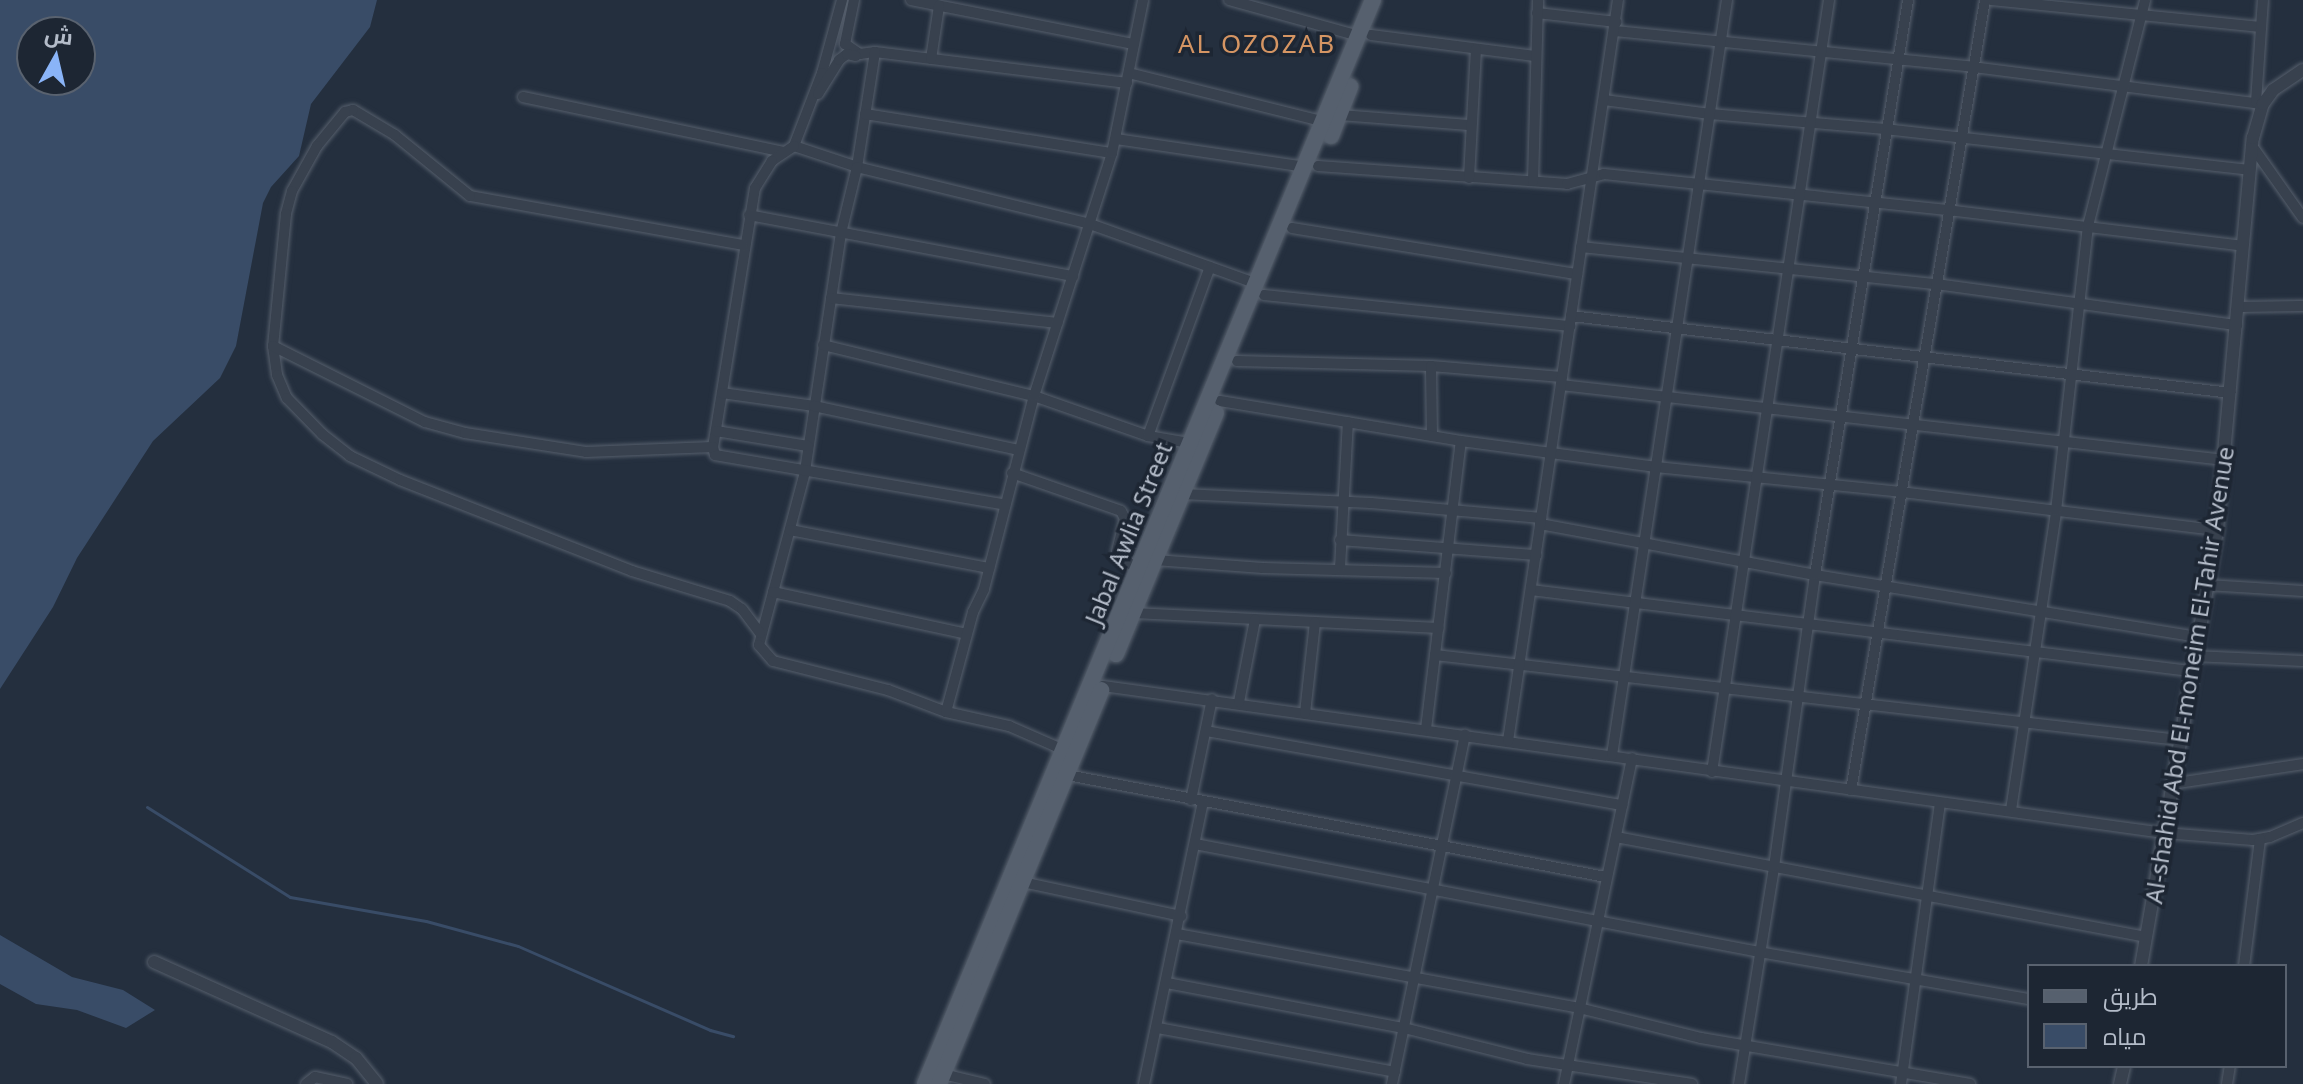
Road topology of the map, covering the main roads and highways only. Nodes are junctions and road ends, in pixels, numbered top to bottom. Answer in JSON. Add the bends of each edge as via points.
{"nodes":[{"id":1,"x":1373,"y":0,"type":"edge"},
{"id":2,"x":1384,"y":0,"type":"edge"},
{"id":3,"x":1365,"y":36,"type":"junction"},
{"id":4,"x":1312,"y":166,"type":"junction"},
{"id":5,"x":1261,"y":290,"type":"junction"},
{"id":6,"x":1240,"y":339,"type":"junction"},
{"id":7,"x":941,"y":1079,"type":"edge"},
{"id":8,"x":925,"y":1084,"type":"edge"}],
"edges":[{"from":1,"to":3,"type":"main road","name":"Jabal Awlia Street"},
{"from":2,"to":3,"type":"main road","name":"Jabal Awlia Street"},
{"from":3,"to":4,"type":"main road","name":"Jabal Awlia Street"},
{"from":4,"to":5,"type":"main road","name":"Jabal Awlia Street"},
{"from":4,"to":5,"type":"main road","name":"Jabal Awlia Street","via":[[1292,228]]},
{"from":5,"to":6,"type":"main road","name":"Jabal Awlia Street"},
{"from":6,"to":7,"type":"main road","name":"Jabal Awlia Street","via":[[1237,361]]},
{"from":6,"to":8,"type":"main road","name":"Jabal Awlia Street","via":[[1190,443]]}]}
